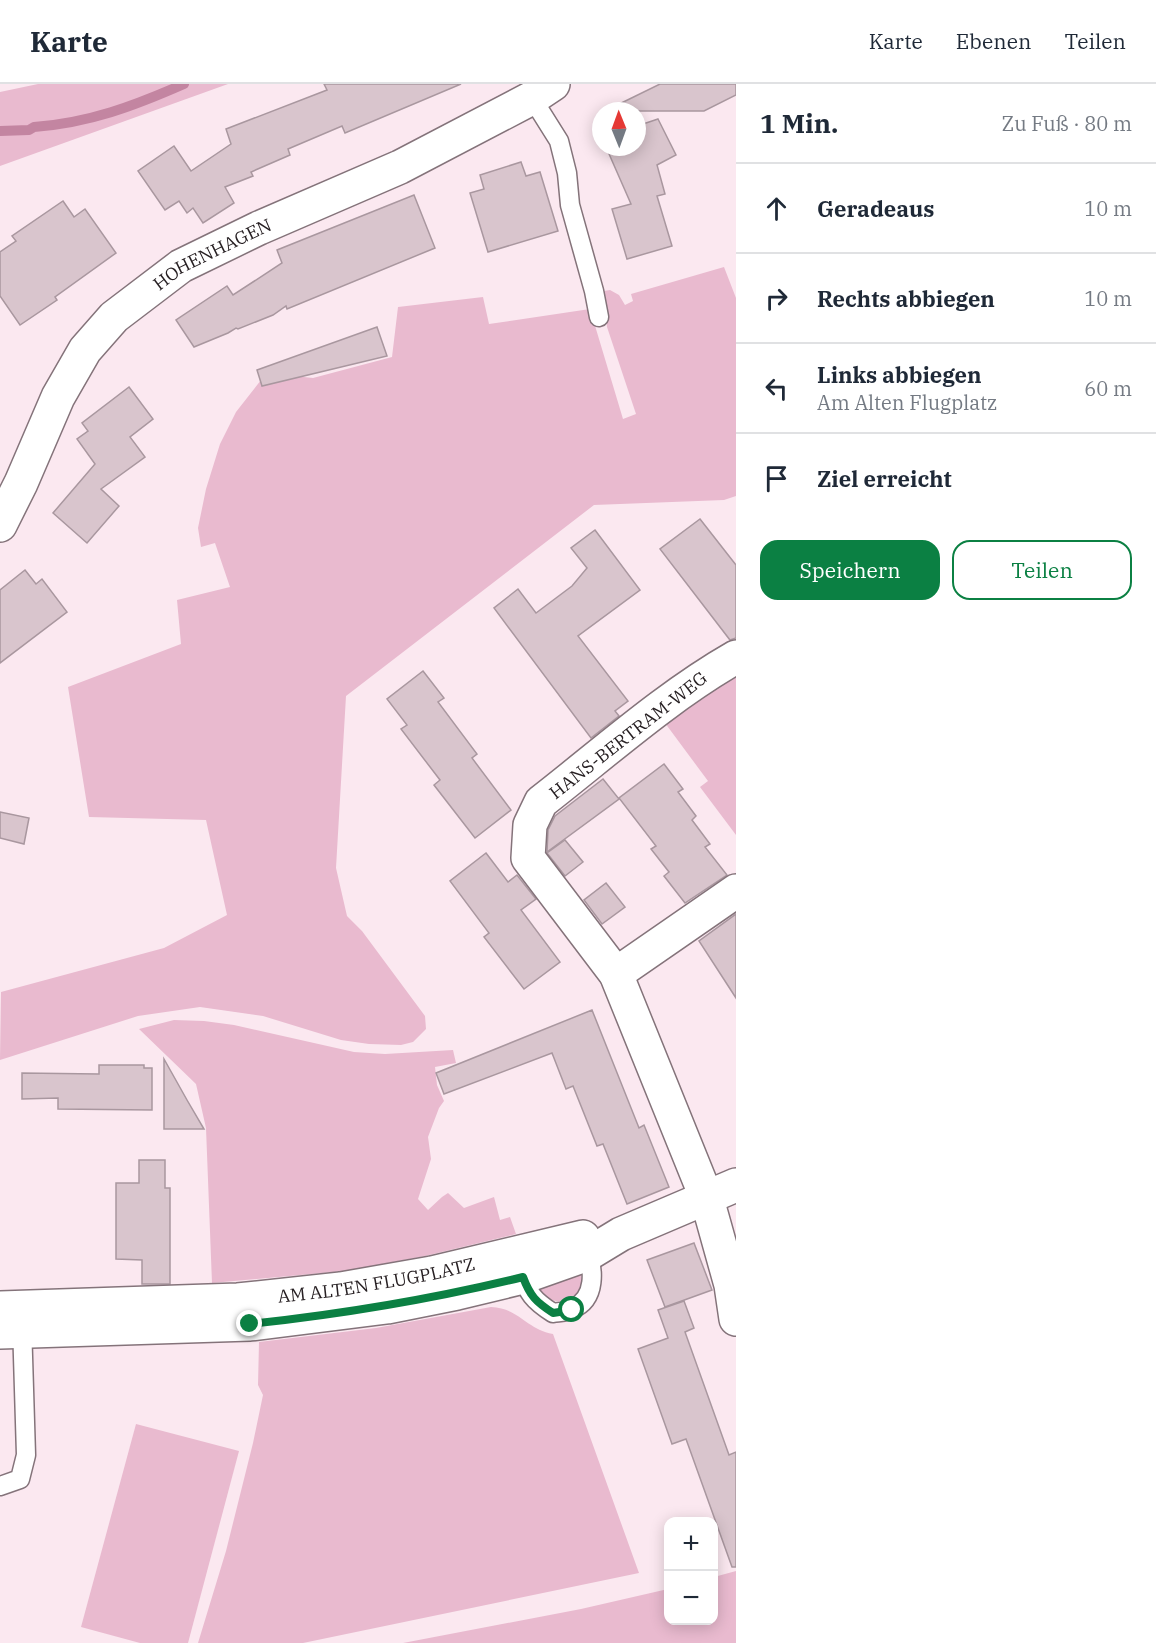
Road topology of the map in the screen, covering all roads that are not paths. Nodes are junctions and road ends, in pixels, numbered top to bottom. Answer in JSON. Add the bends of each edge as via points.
{"nodes":[{"id":1,"x":542,"y":91,"type":"edge"},
{"id":2,"x":599,"y":317,"type":"dead end"},
{"id":3,"x":1,"y":522,"type":"edge"},
{"id":4,"x":736,"y":657,"type":"edge"},
{"id":5,"x":736,"y":891,"type":"edge"},
{"id":6,"x":616,"y":974,"type":"junction"},
{"id":7,"x":736,"y":1185,"type":"edge"},
{"id":8,"x":707,"y":1199,"type":"junction"},
{"id":9,"x":584,"y":1245,"type":"junction"},
{"id":10,"x":519,"y":1265,"type":"junction"},
{"id":11,"x":11,"y":1319,"type":"edge"},
{"id":12,"x":736,"y":1319,"type":"edge"},
{"id":13,"x":0,"y":1486,"type":"edge"}],
"edges":[{"from":1,"to":2,"type":"lane","name":"HOHENHAGEN","via":[[559,141],[570,205]]},
{"from":1,"to":3,"type":"street","name":"HOHENHAGEN","via":[[400,167],[180,266],[114,317],[86,350],[58,397]]},
{"from":4,"to":6,"type":"street","name":"HANS-BERTRAM-WEG","via":[[709,672],[541,802],[530,825],[528,858]]},
{"from":5,"to":6,"type":"street"},
{"from":6,"to":8,"type":"street","name":"HANS-BERTRAM-WEG"},
{"from":7,"to":8,"type":"street","name":"AM ALTEN FLUGPLATZ"},
{"from":8,"to":9,"type":"street","name":"AM ALTEN FLUGPLATZ"},
{"from":8,"to":12,"type":"street","name":"HANS-BERTRAM-WEG","via":[[731,1285]]},
{"from":9,"to":10,"type":"street","name":"AM ALTEN FLUGPLATZ"},
{"from":9,"to":10,"type":"lane","via":[[592,1264],[592,1283],[585,1300],[572,1310],[553,1313],[542,1306],[530,1295]]},
{"from":10,"to":11,"type":"street","name":"AM ALTEN FLUGPLATZ","via":[[458,1293],[387,1307],[250,1324]]},
{"from":11,"to":13,"type":"lane","name":"AM ALTEN FLUGPLATZ","via":[[26,1455],[20,1479]]}]}
